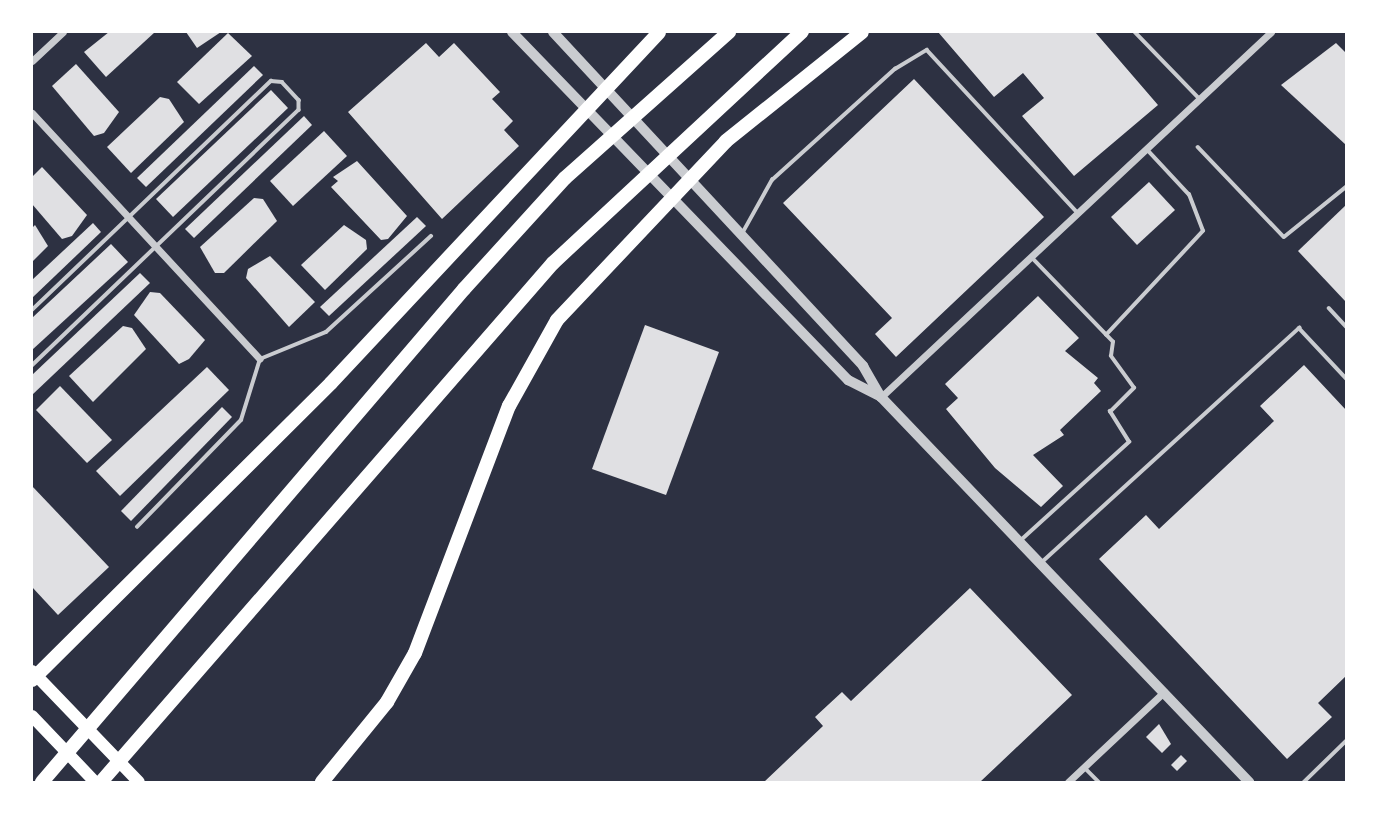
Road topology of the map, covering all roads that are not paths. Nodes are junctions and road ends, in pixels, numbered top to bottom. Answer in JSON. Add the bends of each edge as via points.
{"nodes":[{"id":1,"x":512,"y":32,"type":"edge"},
{"id":2,"x":553,"y":32,"type":"edge"},
{"id":3,"x":659,"y":32,"type":"edge"},
{"id":4,"x":729,"y":32,"type":"edge"},
{"id":5,"x":802,"y":32,"type":"edge"},
{"id":6,"x":862,"y":32,"type":"edge"},
{"id":7,"x":1135,"y":32,"type":"edge"},
{"id":8,"x":1271,"y":32,"type":"edge"},
{"id":9,"x":59,"y":33,"type":"edge"},
{"id":10,"x":32,"y":61,"type":"edge"},
{"id":11,"x":608,"y":90,"type":"junction"},
{"id":12,"x":1199,"y":98,"type":"junction"},
{"id":13,"x":587,"y":112,"type":"junction"},
{"id":14,"x":32,"y":113,"type":"edge"},
{"id":15,"x":1198,"y":147,"type":"dead end"},
{"id":16,"x":1146,"y":149,"type":"junction"},
{"id":17,"x":687,"y":174,"type":"junction"},
{"id":18,"x":1346,"y":187,"type":"edge"},
{"id":19,"x":665,"y":195,"type":"junction"},
{"id":20,"x":1078,"y":213,"type":"junction"},
{"id":21,"x":128,"y":217,"type":"junction"},
{"id":22,"x":743,"y":233,"type":"junction"},
{"id":23,"x":431,"y":236,"type":"dead end"},
{"id":24,"x":156,"y":247,"type":"junction"},
{"id":25,"x":1030,"y":257,"type":"junction"},
{"id":26,"x":1329,"y":308,"type":"dead end"},
{"id":27,"x":32,"y":310,"type":"edge"},
{"id":28,"x":1346,"y":327,"type":"edge"},
{"id":29,"x":1106,"y":335,"type":"junction"},
{"id":30,"x":261,"y":359,"type":"junction"},
{"id":31,"x":32,"y":366,"type":"edge"},
{"id":32,"x":1346,"y":378,"type":"edge"},
{"id":33,"x":881,"y":397,"type":"junction"},
{"id":34,"x":137,"y":527,"type":"dead end"},
{"id":35,"x":1019,"y":541,"type":"junction"},
{"id":36,"x":1041,"y":563,"type":"junction"},
{"id":37,"x":33,"y":676,"type":"edge"},
{"id":38,"x":1164,"y":692,"type":"junction"},
{"id":39,"x":32,"y":716,"type":"edge"},
{"id":40,"x":1346,"y":741,"type":"edge"},
{"id":41,"x":1084,"y":767,"type":"junction"},
{"id":42,"x":42,"y":782,"type":"edge"},
{"id":43,"x":95,"y":782,"type":"edge"},
{"id":44,"x":101,"y":782,"type":"edge"},
{"id":45,"x":139,"y":782,"type":"edge"},
{"id":46,"x":322,"y":782,"type":"edge"},
{"id":47,"x":1068,"y":782,"type":"edge"},
{"id":48,"x":1099,"y":782,"type":"edge"},
{"id":49,"x":1248,"y":782,"type":"edge"},
{"id":50,"x":1304,"y":782,"type":"edge"}],
"edges":[{"from":1,"to":13,"type":"street"},
{"from":2,"to":11,"type":"street"},
{"from":3,"to":11,"type":"highway"},
{"from":4,"to":42,"type":"highway","via":[[565,178]]},
{"from":5,"to":44,"type":"highway","via":[[553,263]]},
{"from":6,"to":17,"type":"highway","via":[[760,110]]},
{"from":7,"to":12,"type":"lane"},
{"from":8,"to":12,"type":"street"},
{"from":9,"to":10,"type":"street"},
{"from":11,"to":13,"type":"highway"},
{"from":11,"to":17,"type":"street"},
{"from":12,"to":16,"type":"street"},
{"from":13,"to":19,"type":"street"},
{"from":13,"to":37,"type":"highway","via":[[331,383]]},
{"from":14,"to":21,"type":"street"},
{"from":15,"to":18,"type":"lane","via":[[1284,237]]},
{"from":16,"to":20,"type":"street"},
{"from":16,"to":29,"type":"lane","via":[[1189,195],[1203,231]]},
{"from":17,"to":19,"type":"highway"},
{"from":17,"to":22,"type":"street"},
{"from":19,"to":33,"type":"street","via":[[848,380]]},
{"from":19,"to":46,"type":"highway","via":[[540,345],[509,406],[415,653],[387,702]]},
{"from":20,"to":22,"type":"lane","via":[[927,50],[895,69],[772,180]]},
{"from":20,"to":25,"type":"street"},
{"from":21,"to":24,"type":"street"},
{"from":21,"to":24,"type":"lane","via":[[271,81],[282,82],[299,100],[299,110]]},
{"from":21,"to":27,"type":"lane"},
{"from":22,"to":33,"type":"street","via":[[863,366]]},
{"from":23,"to":30,"type":"lane","via":[[326,332]]},
{"from":24,"to":30,"type":"street"},
{"from":24,"to":31,"type":"lane"},
{"from":25,"to":29,"type":"lane"},
{"from":25,"to":33,"type":"street"},
{"from":26,"to":28,"type":"lane"},
{"from":29,"to":35,"type":"lane","via":[[1115,346],[1111,356],[1135,382],[1110,412],[1129,442]]},
{"from":30,"to":34,"type":"lane","via":[[241,420]]},
{"from":32,"to":36,"type":"lane","via":[[1299,328]]},
{"from":33,"to":35,"type":"street"},
{"from":35,"to":36,"type":"street"},
{"from":36,"to":38,"type":"street"},
{"from":37,"to":45,"type":"main road"},
{"from":38,"to":41,"type":"street"},
{"from":38,"to":49,"type":"street"},
{"from":39,"to":43,"type":"main road"},
{"from":40,"to":50,"type":"lane"},
{"from":41,"to":47,"type":"street"},
{"from":41,"to":48,"type":"lane"}]}
